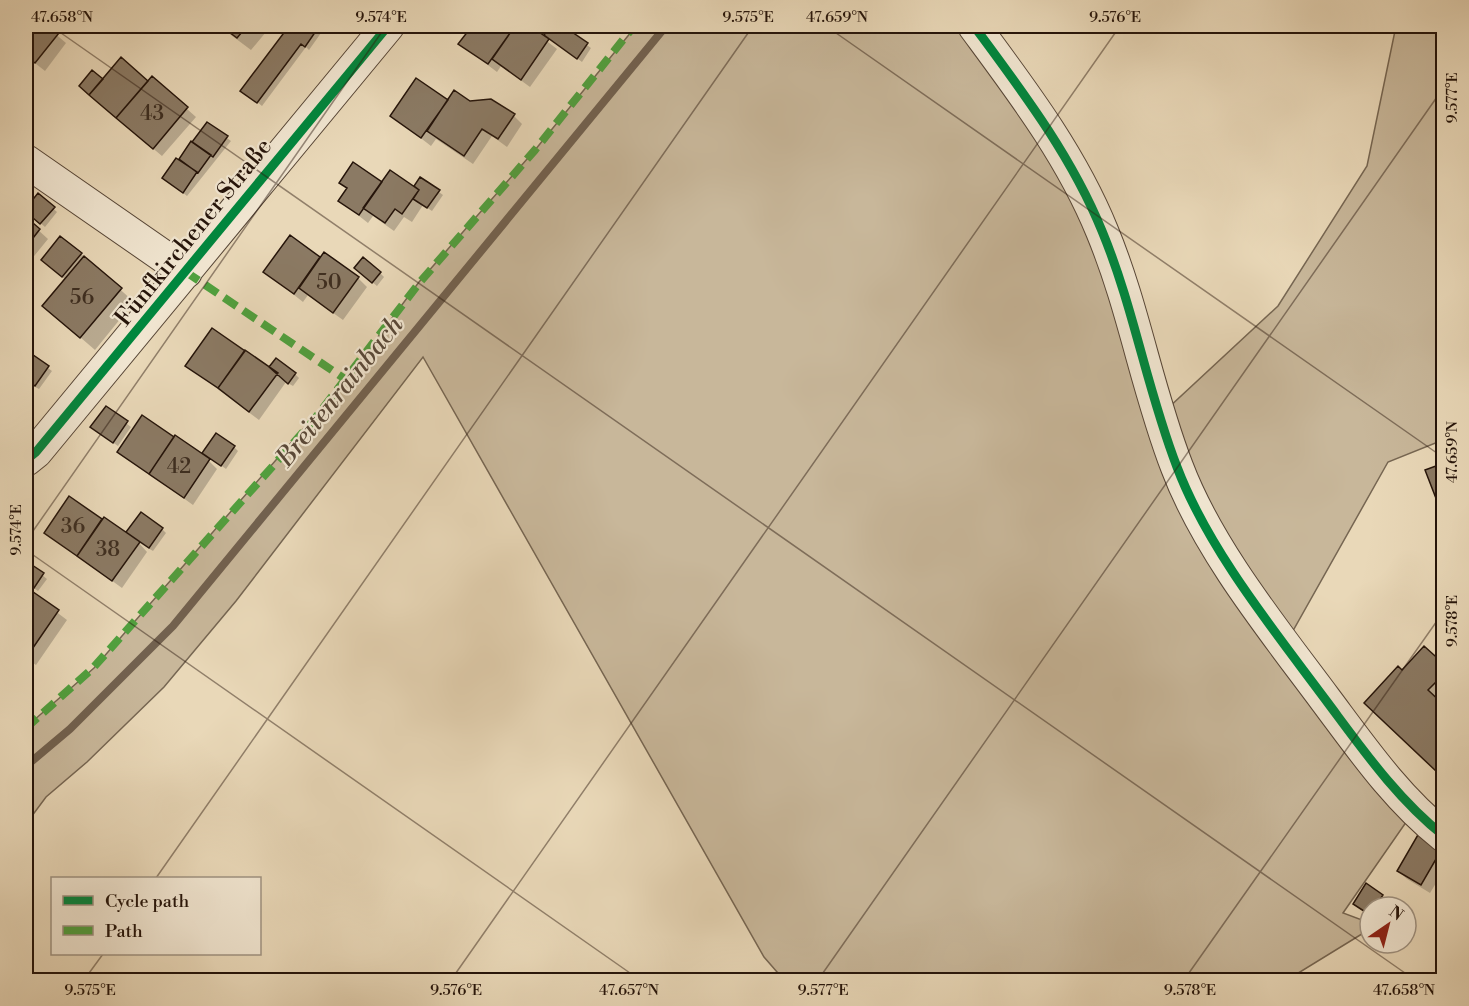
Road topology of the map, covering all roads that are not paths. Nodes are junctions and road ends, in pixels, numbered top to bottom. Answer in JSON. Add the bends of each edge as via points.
{"nodes":[{"id":1,"x":388,"y":26,"type":"edge"},
{"id":2,"x":974,"y":26,"type":"edge"},
{"id":3,"x":26,"y":161,"type":"edge"},
{"id":4,"x":186,"y":272,"type":"junction"},
{"id":5,"x":26,"y":460,"type":"edge"},
{"id":6,"x":1443,"y":836,"type":"edge"}],
"edges":[{"from":1,"to":4,"type":"street","name":"Fünfkirchener Straße"},
{"from":2,"to":6,"type":"street","via":[[1052,133],[1102,231],[1128,302],[1155,404],[1177,468],[1204,528],[1362,748],[1405,801]]},
{"from":3,"to":4,"type":"street"},
{"from":4,"to":5,"type":"street","name":"Fünfkirchener Straße"}]}
